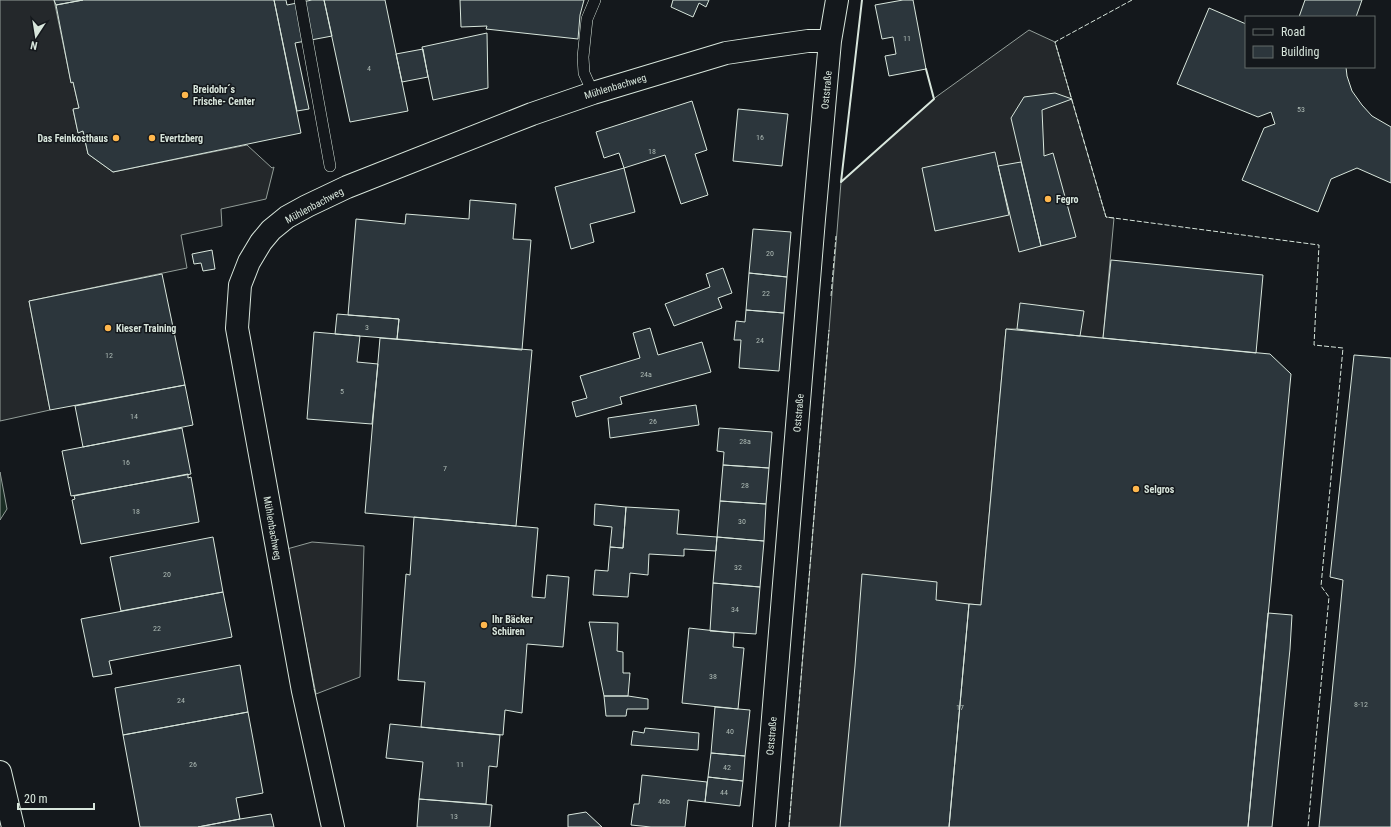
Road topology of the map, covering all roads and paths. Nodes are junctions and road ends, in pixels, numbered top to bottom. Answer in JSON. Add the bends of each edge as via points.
{"nodes":[{"id":1,"x":300,"y":0,"type":"edge"},
{"id":2,"x":595,"y":0,"type":"edge"},
{"id":3,"x":837,"y":0,"type":"edge"},
{"id":4,"x":830,"y":41,"type":"junction"},
{"id":5,"x":593,"y":93,"type":"junction"},
{"id":6,"x":330,"y":166,"type":"dead end"},
{"id":7,"x":0,"y":772,"type":"edge"},
{"id":8,"x":13,"y":827,"type":"edge"},
{"id":9,"x":333,"y":827,"type":"edge"},
{"id":10,"x":764,"y":827,"type":"edge"}],
"edges":[{"from":1,"to":6,"type":"lane"},
{"from":2,"to":5,"type":"lane","via":[[588,19],[583,57],[584,73]]},
{"from":3,"to":4,"type":"street","name":"Oststraße"},
{"from":4,"to":5,"type":"street","name":"Mühlenbachweg","via":[[808,41],[726,53]]},
{"from":4,"to":10,"type":"street","name":"Oststraße"},
{"from":5,"to":9,"type":"street","name":"Mühlenbachweg","via":[[524,116],[347,187],[307,206],[271,230],[249,262],[240,285],[237,328],[240,348],[303,691]]},
{"from":7,"to":8,"type":"street"}]}
